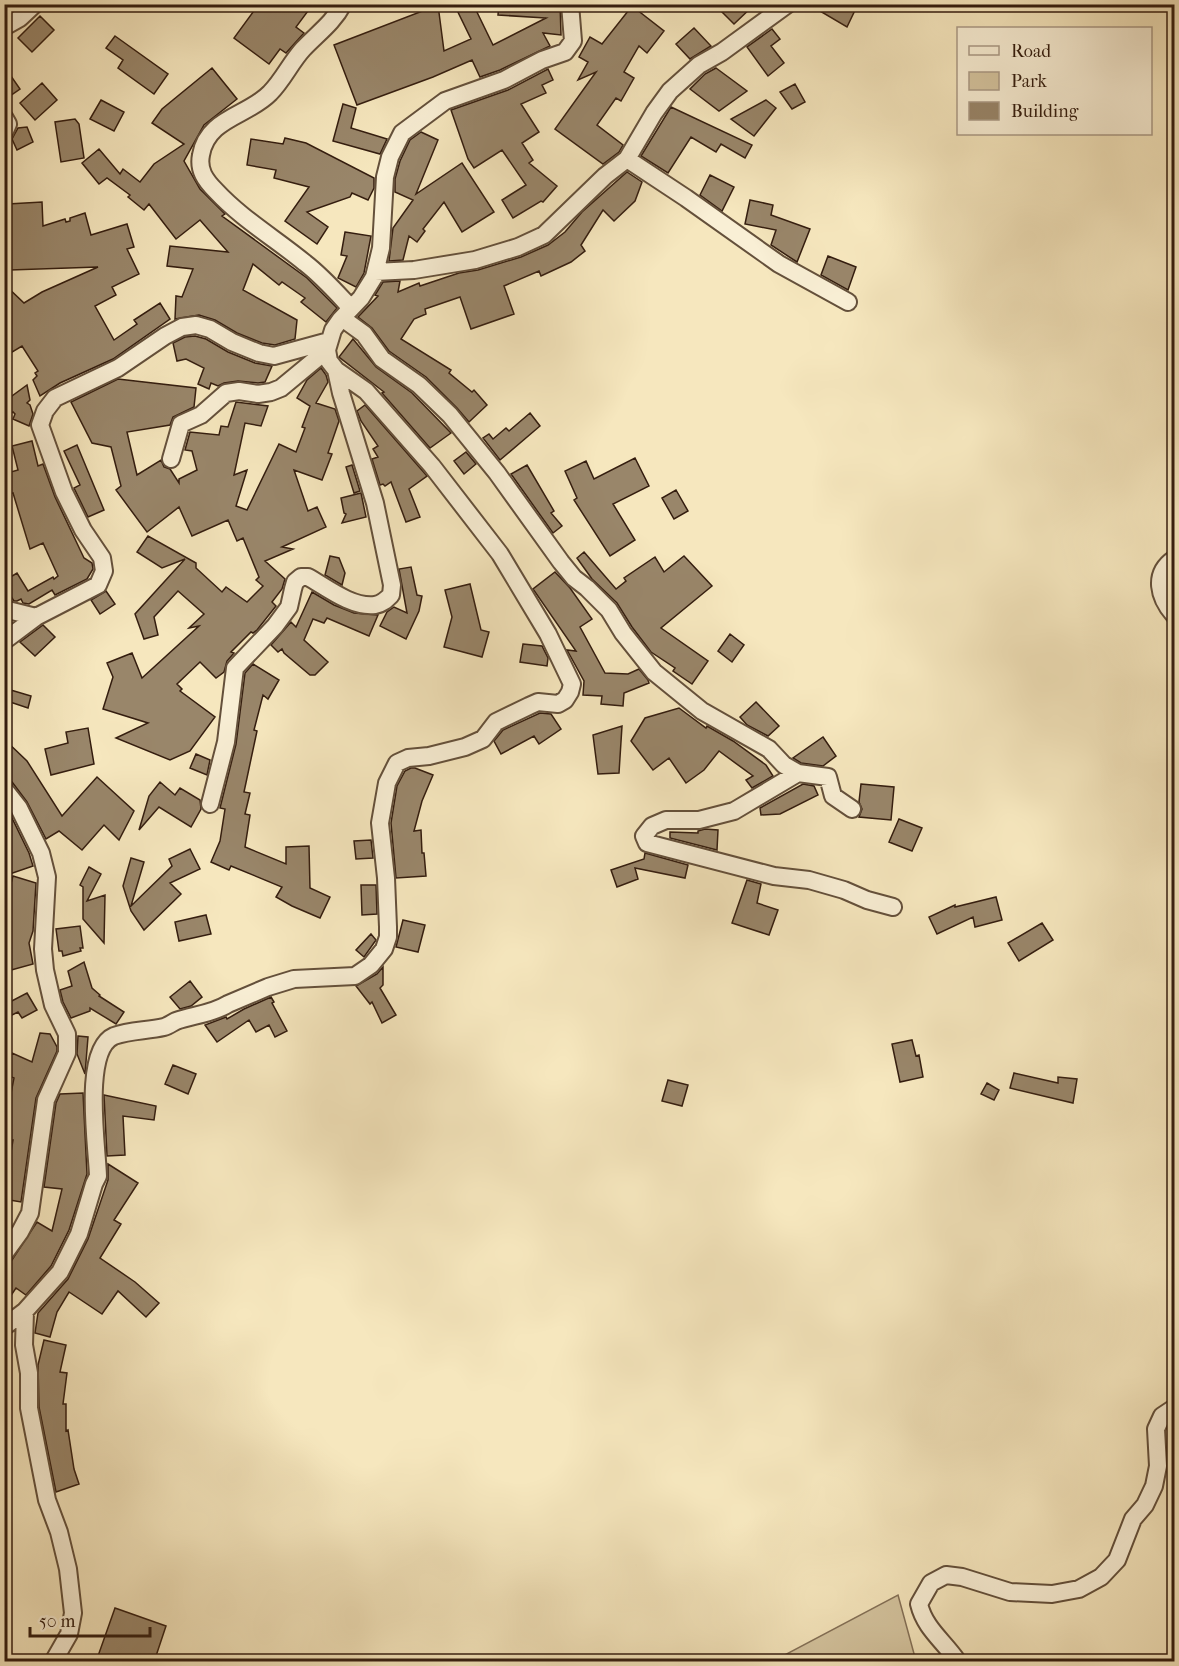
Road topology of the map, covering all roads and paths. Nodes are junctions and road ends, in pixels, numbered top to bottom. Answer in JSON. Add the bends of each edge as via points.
{"nodes":[{"id":1,"x":35,"y":4,"type":"edge"},
{"id":2,"x":343,"y":4,"type":"edge"},
{"id":3,"x":570,"y":4,"type":"edge"},
{"id":4,"x":788,"y":4,"type":"edge"},
{"id":5,"x":4,"y":27,"type":"edge"},
{"id":6,"x":4,"y":117,"type":"edge"},
{"id":7,"x":4,"y":133,"type":"edge"},
{"id":8,"x":627,"y":159,"type":"junction"},
{"id":9,"x":375,"y":273,"type":"junction"},
{"id":10,"x":848,"y":302,"type":"dead end"},
{"id":11,"x":346,"y":313,"type":"junction"},
{"id":12,"x":328,"y":346,"type":"junction"},
{"id":13,"x":336,"y":370,"type":"junction"},
{"id":14,"x":171,"y":459,"type":"dead end"},
{"id":15,"x":1174,"y":559,"type":"edge"},
{"id":16,"x":4,"y":609,"type":"edge"},
{"id":17,"x":1174,"y":615,"type":"edge"},
{"id":18,"x":36,"y":617,"type":"junction"},
{"id":19,"x":4,"y":641,"type":"edge"},
{"id":20,"x":798,"y":773,"type":"junction"},
{"id":21,"x":4,"y":789,"type":"edge"},
{"id":22,"x":210,"y":804,"type":"dead end"},
{"id":23,"x":852,"y":809,"type":"dead end"},
{"id":24,"x":893,"y":907,"type":"dead end"},
{"id":25,"x":4,"y":1254,"type":"edge"},
{"id":26,"x":26,"y":1311,"type":"junction"},
{"id":27,"x":4,"y":1327,"type":"edge"},
{"id":28,"x":1174,"y":1408,"type":"edge"},
{"id":29,"x":53,"y":1662,"type":"edge"},
{"id":30,"x":958,"y":1662,"type":"edge"}],
"edges":[{"from":1,"to":5,"type":"street"},
{"from":2,"to":11,"type":"street","via":[[290,64],[270,94],[224,121],[210,134],[202,147],[200,163],[203,176],[216,191],[307,264]]},
{"from":3,"to":9,"type":"street","via":[[573,41],[565,52],[445,101],[402,133],[385,177],[381,248]]},
{"from":4,"to":8,"type":"street","via":[[699,65],[670,91]]},
{"from":6,"to":7,"type":"street","via":[[8,124]]},
{"from":8,"to":9,"type":"street","via":[[544,235],[475,261]]},
{"from":8,"to":10,"type":"street","via":[[779,264]]},
{"from":9,"to":11,"type":"street","via":[[369,288]]},
{"from":11,"to":12,"type":"street","via":[[333,330]]},
{"from":11,"to":20,"type":"street","via":[[382,358],[419,385],[450,415],[561,562],[609,610],[654,672],[702,711],[769,749]]},
{"from":12,"to":13,"type":"street","via":[[329,361]]},
{"from":12,"to":14,"type":"street","via":[[281,388],[271,392],[226,393],[201,415],[181,424]]},
{"from":12,"to":18,"type":"street","via":[[274,356],[232,342],[210,329],[182,327],[118,368],[55,398],[40,425],[64,492],[82,530],[102,558],[104,571],[98,585]]},
{"from":13,"to":22,"type":"street","via":[[375,503],[391,595],[374,605],[355,603],[308,577],[295,582],[289,607],[235,668],[226,742]]},
{"from":13,"to":26,"type":"street","via":[[382,408],[500,554],[569,674],[570,692],[558,704],[538,702],[496,722],[483,739],[465,747],[397,763],[387,783],[380,823],[388,938],[371,965],[355,975],[294,979],[220,1009],[106,1041],[97,1059],[94,1090],[98,1176],[79,1234],[60,1272]]},
{"from":15,"to":17,"type":"street","via":[[1159,581],[1160,594]]},
{"from":16,"to":18,"type":"street"},
{"from":18,"to":19,"type":"street"},
{"from":20,"to":23,"type":"street","via":[[828,777],[833,796]]},
{"from":20,"to":24,"type":"street","via":[[734,811],[699,820],[666,820],[652,826],[644,836],[647,843],[774,876],[809,880]]},
{"from":21,"to":25,"type":"street","via":[[19,808],[41,853],[47,877],[45,970],[53,1005],[67,1034],[67,1053],[46,1100],[30,1213]]},
{"from":26,"to":27,"type":"street"},
{"from":26,"to":29,"type":"street","via":[[24,1345],[29,1408],[46,1500],[68,1569],[73,1613],[69,1634]]},
{"from":28,"to":30,"type":"street","via":[[1162,1416],[1156,1429],[1158,1466],[1154,1486],[1145,1506],[1133,1519],[1117,1560],[1101,1577],[1079,1589],[1052,1594],[1010,1592],[946,1575],[931,1583],[919,1604],[922,1617]]}]}
